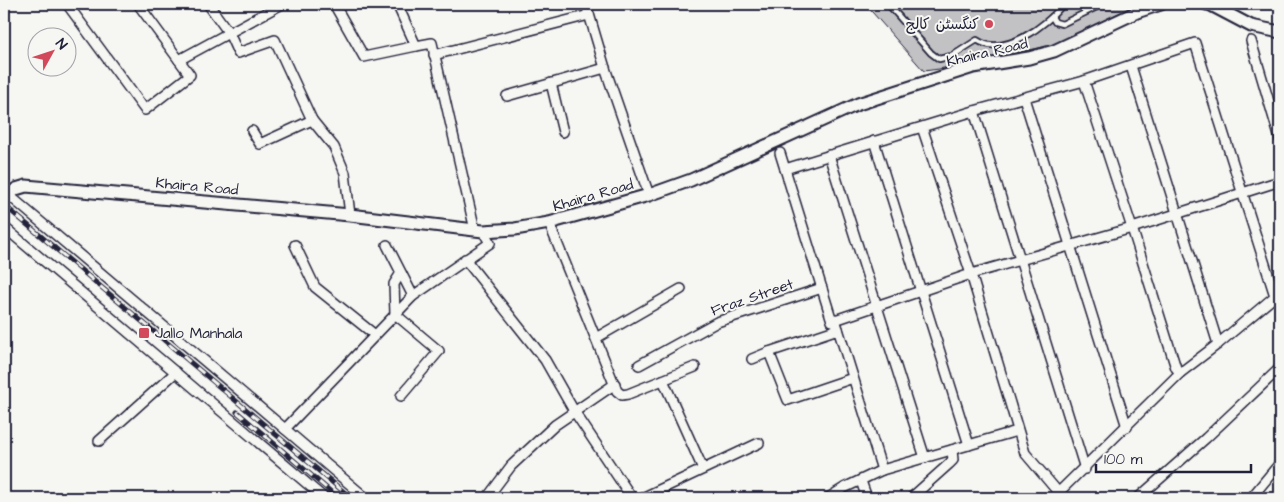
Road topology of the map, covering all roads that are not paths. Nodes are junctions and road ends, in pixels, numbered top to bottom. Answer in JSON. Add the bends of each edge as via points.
{"nodes":[{"id":1,"x":67,"y":4,"type":"edge"},
{"id":2,"x":138,"y":4,"type":"edge"},
{"id":3,"x":208,"y":4,"type":"edge"},
{"id":4,"x":282,"y":4,"type":"edge"},
{"id":5,"x":334,"y":4,"type":"edge"},
{"id":6,"x":397,"y":4,"type":"edge"},
{"id":7,"x":586,"y":4,"type":"edge"},
{"id":8,"x":888,"y":4,"type":"edge"},
{"id":9,"x":1063,"y":4,"type":"edge"},
{"id":10,"x":1098,"y":4,"type":"edge"},
{"id":11,"x":1161,"y":4,"type":"edge"},
{"id":12,"x":1206,"y":4,"type":"edge"},
{"id":13,"x":589,"y":15,"type":"junction"},
{"id":14,"x":1052,"y":17,"type":"junction"},
{"id":15,"x":1280,"y":32,"type":"edge"},
{"id":16,"x":229,"y":33,"type":"junction"},
{"id":17,"x":1252,"y":41,"type":"dead end"},
{"id":18,"x":416,"y":46,"type":"junction"},
{"id":19,"x":434,"y":55,"type":"junction"},
{"id":20,"x":179,"y":60,"type":"junction"},
{"id":21,"x":1131,"y":66,"type":"junction"},
{"id":22,"x":605,"y":68,"type":"junction"},
{"id":23,"x":1084,"y":81,"type":"junction"},
{"id":24,"x":551,"y":83,"type":"junction"},
{"id":25,"x":507,"y":96,"type":"dead end"},
{"id":26,"x":1024,"y":98,"type":"junction"},
{"id":27,"x":974,"y":111,"type":"junction"},
{"id":28,"x":312,"y":120,"type":"junction"},
{"id":29,"x":922,"y":127,"type":"junction"},
{"id":30,"x":252,"y":131,"type":"dead end"},
{"id":31,"x":563,"y":132,"type":"dead end"},
{"id":32,"x":1280,"y":139,"type":"edge"},
{"id":33,"x":874,"y":142,"type":"junction"},
{"id":34,"x":780,"y":153,"type":"dead end"},
{"id":35,"x":829,"y":155,"type":"junction"},
{"id":36,"x":785,"y":169,"type":"junction"},
{"id":37,"x":1280,"y":181,"type":"edge"},
{"id":38,"x":1242,"y":192,"type":"junction"},
{"id":39,"x":5,"y":195,"type":"edge"},
{"id":40,"x":649,"y":195,"type":"junction"},
{"id":41,"x":1176,"y":213,"type":"junction"},
{"id":42,"x":350,"y":215,"type":"junction"},
{"id":43,"x":549,"y":223,"type":"junction"},
{"id":44,"x":4,"y":227,"type":"edge"},
{"id":45,"x":1132,"y":228,"type":"junction"},
{"id":46,"x":479,"y":230,"type":"junction"},
{"id":47,"x":387,"y":245,"type":"dead end"},
{"id":48,"x":295,"y":246,"type":"dead end"},
{"id":49,"x":1070,"y":246,"type":"junction"},
{"id":50,"x":1020,"y":259,"type":"junction"},
{"id":51,"x":464,"y":260,"type":"junction"},
{"id":52,"x":401,"y":273,"type":"junction"},
{"id":53,"x":971,"y":274,"type":"junction"},
{"id":54,"x":822,"y":288,"type":"junction"},
{"id":55,"x":681,"y":289,"type":"dead end"},
{"id":56,"x":921,"y":290,"type":"junction"},
{"id":57,"x":1278,"y":294,"type":"edge"},
{"id":58,"x":413,"y":296,"type":"junction"},
{"id":59,"x":876,"y":306,"type":"junction"},
{"id":60,"x":396,"y":314,"type":"junction"},
{"id":61,"x":835,"y":319,"type":"junction"},
{"id":62,"x":838,"y":329,"type":"junction"},
{"id":63,"x":375,"y":335,"type":"junction"},
{"id":64,"x":596,"y":338,"type":"junction"},
{"id":65,"x":1218,"y":344,"type":"junction"},
{"id":66,"x":769,"y":352,"type":"junction"},
{"id":67,"x":752,"y":359,"type":"dead end"},
{"id":68,"x":639,"y":365,"type":"dead end"},
{"id":69,"x":695,"y":367,"type":"dead end"},
{"id":70,"x":1280,"y":368,"type":"edge"},
{"id":71,"x":176,"y":372,"type":"junction"},
{"id":72,"x":1180,"y":373,"type":"junction"},
{"id":73,"x":854,"y":378,"type":"junction"},
{"id":74,"x":664,"y":380,"type":"junction"},
{"id":75,"x":615,"y":384,"type":"junction"},
{"id":76,"x":401,"y":396,"type":"dead end"},
{"id":77,"x":574,"y":412,"type":"junction"},
{"id":78,"x":1127,"y":427,"type":"junction"},
{"id":79,"x":285,"y":429,"type":"junction"},
{"id":80,"x":1017,"y":431,"type":"junction"},
{"id":81,"x":99,"y":442,"type":"dead end"},
{"id":82,"x":759,"y":443,"type":"dead end"},
{"id":83,"x":969,"y":445,"type":"junction"},
{"id":84,"x":952,"y":450,"type":"junction"},
{"id":85,"x":925,"y":458,"type":"junction"},
{"id":86,"x":1280,"y":463,"type":"edge"},
{"id":87,"x":1085,"y":468,"type":"junction"},
{"id":88,"x":703,"y":470,"type":"junction"},
{"id":89,"x":882,"y":470,"type":"junction"},
{"id":90,"x":861,"y":481,"type":"junction"},
{"id":91,"x":1061,"y":496,"type":"edge"},
{"id":92,"x":324,"y":498,"type":"edge"},
{"id":93,"x":366,"y":498,"type":"edge"},
{"id":94,"x":486,"y":498,"type":"edge"},
{"id":95,"x":632,"y":498,"type":"edge"},
{"id":96,"x":646,"y":498,"type":"edge"},
{"id":97,"x":828,"y":498,"type":"edge"},
{"id":98,"x":867,"y":498,"type":"edge"},
{"id":99,"x":912,"y":498,"type":"edge"},
{"id":100,"x":1138,"y":498,"type":"edge"},
{"id":101,"x":1251,"y":498,"type":"edge"}],
"edges":[{"from":1,"to":20,"type":"street","via":[[145,110],[190,75]]},
{"from":2,"to":20,"type":"street"},
{"from":3,"to":16,"type":"street"},
{"from":4,"to":16,"type":"street"},
{"from":5,"to":18,"type":"street","via":[[364,57]]},
{"from":6,"to":18,"type":"street"},
{"from":7,"to":13,"type":"street"},
{"from":8,"to":14,"type":"lane","via":[[939,59],[952,56],[977,40],[987,45],[1009,43]]},
{"from":9,"to":14,"type":"lane"},
{"from":10,"to":14,"type":"lane","via":[[1062,24]]},
{"from":11,"to":40,"type":"street","name":"Khaira Road","via":[[1054,51],[973,67],[858,104],[691,180]]},
{"from":12,"to":15,"type":"street","via":[[1251,26]]},
{"from":13,"to":19,"type":"street"},
{"from":13,"to":22,"type":"street"},
{"from":16,"to":20,"type":"street"},
{"from":16,"to":28,"type":"street","via":[[238,53],[275,40]]},
{"from":17,"to":32,"type":"street"},
{"from":18,"to":19,"type":"street","via":[[432,43]]},
{"from":19,"to":46,"type":"street"},
{"from":21,"to":23,"type":"street"},
{"from":21,"to":38,"type":"street","via":[[1195,43]]},
{"from":21,"to":41,"type":"street"},
{"from":22,"to":24,"type":"street"},
{"from":22,"to":40,"type":"street"},
{"from":23,"to":26,"type":"street"},
{"from":23,"to":45,"type":"street"},
{"from":24,"to":25,"type":"street"},
{"from":24,"to":31,"type":"street"},
{"from":26,"to":27,"type":"street"},
{"from":26,"to":49,"type":"street"},
{"from":27,"to":29,"type":"street"},
{"from":27,"to":50,"type":"street"},
{"from":28,"to":30,"type":"street","via":[[260,144]]},
{"from":28,"to":42,"type":"street","via":[[334,147],[346,172]]},
{"from":29,"to":33,"type":"street"},
{"from":29,"to":53,"type":"street"},
{"from":33,"to":35,"type":"street"},
{"from":33,"to":56,"type":"street"},
{"from":34,"to":36,"type":"street"},
{"from":35,"to":36,"type":"street"},
{"from":35,"to":59,"type":"street"},
{"from":36,"to":54,"type":"street"},
{"from":37,"to":38,"type":"street"},
{"from":38,"to":41,"type":"street"},
{"from":38,"to":57,"type":"street"},
{"from":39,"to":42,"type":"street","name":"Khaira Road","via":[[26,186]]},
{"from":39,"to":79,"type":"street"},
{"from":40,"to":43,"type":"street","name":"Khaira Road"},
{"from":41,"to":45,"type":"street"},
{"from":41,"to":65,"type":"street"},
{"from":42,"to":46,"type":"street","name":"Khaira Road"},
{"from":43,"to":46,"type":"street","name":"Khaira Road","via":[[515,229]]},
{"from":43,"to":64,"type":"street"},
{"from":44,"to":71,"type":"street"},
{"from":45,"to":49,"type":"street"},
{"from":45,"to":72,"type":"street"},
{"from":46,"to":51,"type":"street","via":[[490,243]]},
{"from":47,"to":52,"type":"street"},
{"from":48,"to":63,"type":"street","via":[[315,287]]},
{"from":49,"to":50,"type":"street"},
{"from":49,"to":78,"type":"street"},
{"from":50,"to":53,"type":"street"},
{"from":50,"to":87,"type":"street"},
{"from":51,"to":58,"type":"street"},
{"from":51,"to":77,"type":"street","via":[[544,360]]},
{"from":52,"to":58,"type":"street"},
{"from":52,"to":60,"type":"street","via":[[394,284]]},
{"from":53,"to":56,"type":"street"},
{"from":53,"to":80,"type":"street"},
{"from":54,"to":61,"type":"street","via":[[832,321]]},
{"from":54,"to":68,"type":"street","name":"Fraz Street","via":[[717,322]]},
{"from":55,"to":64,"type":"street"},
{"from":56,"to":59,"type":"street"},
{"from":56,"to":83,"type":"street"},
{"from":57,"to":65,"type":"street"},
{"from":58,"to":60,"type":"street"},
{"from":59,"to":61,"type":"street"},
{"from":59,"to":85,"type":"street"},
{"from":60,"to":63,"type":"street"},
{"from":60,"to":76,"type":"street","via":[[439,351]]},
{"from":61,"to":62,"type":"street"},
{"from":62,"to":66,"type":"street"},
{"from":62,"to":73,"type":"street"},
{"from":63,"to":79,"type":"street"},
{"from":64,"to":75,"type":"street"},
{"from":65,"to":72,"type":"street"},
{"from":66,"to":67,"type":"street"},
{"from":66,"to":73,"type":"street","via":[[788,400]]},
{"from":69,"to":74,"type":"street"},
{"from":70,"to":100,"type":"street"},
{"from":71,"to":81,"type":"street"},
{"from":71,"to":92,"type":"street"},
{"from":72,"to":78,"type":"street"},
{"from":73,"to":89,"type":"street"},
{"from":74,"to":75,"type":"street","via":[[622,395]]},
{"from":74,"to":88,"type":"street"},
{"from":75,"to":77,"type":"street"},
{"from":77,"to":94,"type":"street","via":[[511,466]]},
{"from":77,"to":95,"type":"street"},
{"from":78,"to":87,"type":"street"},
{"from":79,"to":93,"type":"street"},
{"from":80,"to":83,"type":"street"},
{"from":80,"to":91,"type":"street","via":[[1025,453]]},
{"from":82,"to":88,"type":"street"},
{"from":83,"to":84,"type":"street"},
{"from":84,"to":85,"type":"street"},
{"from":84,"to":99,"type":"street","via":[[953,460]]},
{"from":85,"to":89,"type":"street"},
{"from":86,"to":101,"type":"street"},
{"from":87,"to":91,"type":"street"},
{"from":88,"to":96,"type":"street"},
{"from":89,"to":90,"type":"street"},
{"from":90,"to":97,"type":"street"},
{"from":90,"to":98,"type":"street"}]}
